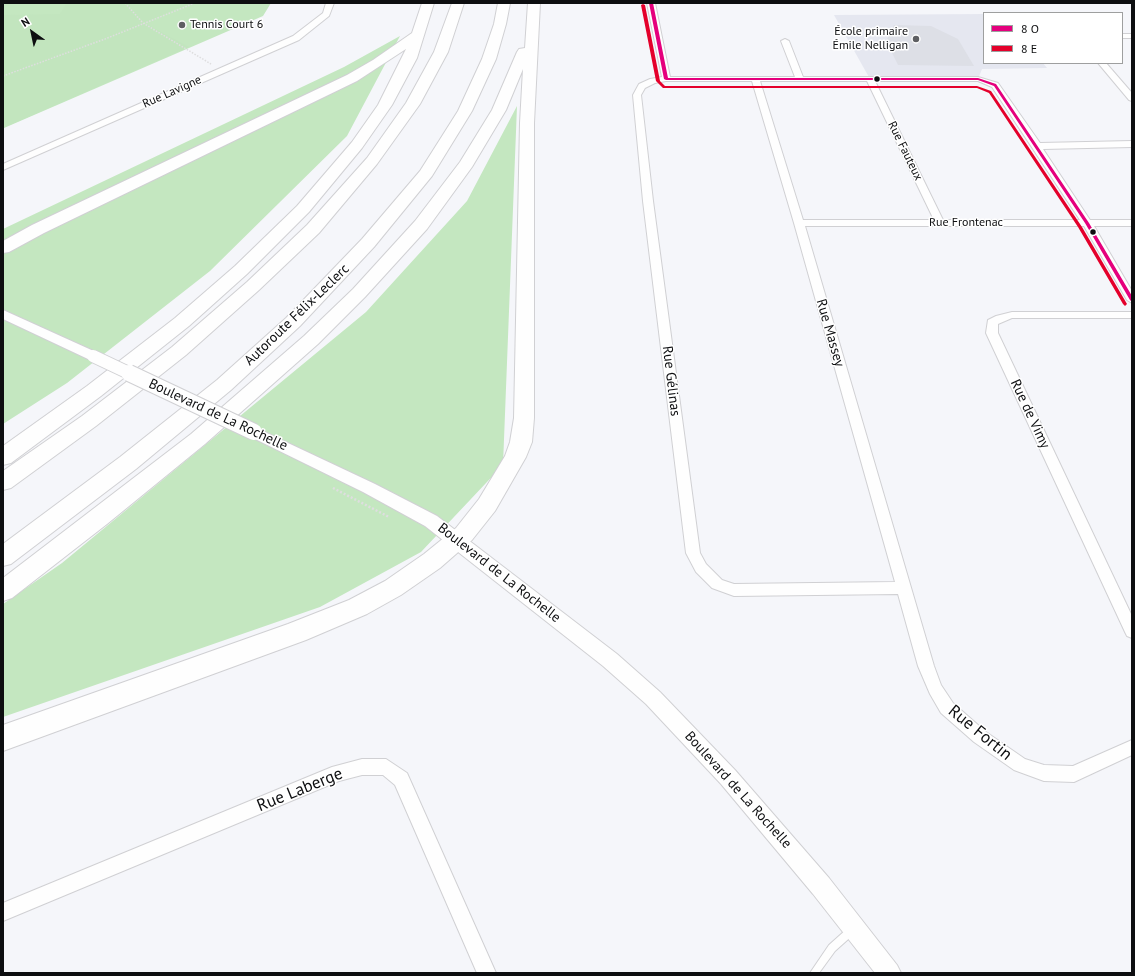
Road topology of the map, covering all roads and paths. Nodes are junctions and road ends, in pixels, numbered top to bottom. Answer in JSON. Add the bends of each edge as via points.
{"nodes":[{"id":1,"x":125,"y":3,"type":"edge"},
{"id":2,"x":195,"y":3,"type":"edge"},
{"id":3,"x":330,"y":3,"type":"edge"},
{"id":4,"x":428,"y":3,"type":"edge"},
{"id":5,"x":458,"y":3,"type":"edge"},
{"id":6,"x":504,"y":3,"type":"edge"},
{"id":7,"x":534,"y":3,"type":"edge"},
{"id":8,"x":651,"y":3,"type":"edge"},
{"id":9,"x":419,"y":34,"type":"junction"},
{"id":10,"x":531,"y":34,"type":"junction"},
{"id":11,"x":785,"y":41,"type":"dead end"},
{"id":12,"x":1103,"y":64,"type":"edge"},
{"id":13,"x":222,"y":70,"type":"junction"},
{"id":14,"x":3,"y":76,"type":"edge"},
{"id":15,"x":666,"y":79,"type":"junction"},
{"id":16,"x":755,"y":79,"type":"junction"},
{"id":17,"x":800,"y":79,"type":"junction"},
{"id":18,"x":870,"y":79,"type":"junction"},
{"id":19,"x":1128,"y":88,"type":"edge"},
{"id":20,"x":1132,"y":98,"type":"edge"},
{"id":21,"x":1132,"y":144,"type":"edge"},
{"id":22,"x":1037,"y":146,"type":"junction"},
{"id":23,"x":3,"y":167,"type":"edge"},
{"id":24,"x":940,"y":223,"type":"junction"},
{"id":25,"x":1087,"y":223,"type":"junction"},
{"id":26,"x":1132,"y":223,"type":"edge"},
{"id":27,"x":799,"y":224,"type":"junction"},
{"id":28,"x":3,"y":248,"type":"edge"},
{"id":29,"x":1132,"y":300,"type":"edge"},
{"id":30,"x":3,"y":314,"type":"edge"},
{"id":31,"x":1132,"y":316,"type":"edge"},
{"id":32,"x":3,"y":456,"type":"edge"},
{"id":33,"x":3,"y":482,"type":"edge"},
{"id":34,"x":330,"y":486,"type":"dead end"},
{"id":35,"x":392,"y":519,"type":"dead end"},
{"id":36,"x":457,"y":540,"type":"junction"},
{"id":37,"x":3,"y":557,"type":"edge"},
{"id":38,"x":903,"y":588,"type":"junction"},
{"id":39,"x":3,"y":590,"type":"edge"},
{"id":40,"x":1132,"y":632,"type":"edge"},
{"id":41,"x":3,"y":738,"type":"edge"},
{"id":42,"x":1132,"y":747,"type":"edge"},
{"id":43,"x":3,"y":912,"type":"edge"},
{"id":44,"x":855,"y":928,"type":"junction"},
{"id":45,"x":487,"y":973,"type":"edge"},
{"id":46,"x":814,"y":973,"type":"edge"},
{"id":47,"x":889,"y":973,"type":"edge"}],
"edges":[{"from":1,"to":13,"type":"path","via":[[144,23]]},
{"from":2,"to":14,"type":"path"},
{"from":3,"to":13,"type":"street","name":"Rue Lavigne","via":[[326,14],[296,38]]},
{"from":4,"to":9,"type":"highway"},
{"from":5,"to":33,"type":"highway","via":[[441,52],[413,104],[372,162],[312,229],[253,286],[179,351],[78,429]]},
{"from":6,"to":37,"type":"highway","name":"Autoroute Félix-Leclerc","via":[[490,59],[462,116],[426,173],[368,244],[293,322],[224,385],[128,463]]},
{"from":7,"to":10,"type":"highway"},
{"from":8,"to":15,"type":"street"},
{"from":9,"to":28,"type":"highway","via":[[352,78]]},
{"from":9,"to":32,"type":"highway","via":[[402,74],[369,130],[332,177],[272,240],[208,300],[155,344]]},
{"from":10,"to":36,"type":"highway","via":[[523,431],[519,449],[509,471],[478,518]]},
{"from":10,"to":39,"type":"highway","via":[[508,92],[474,153],[434,208],[369,284],[311,340],[198,439]]},
{"from":11,"to":17,"type":"street"},
{"from":12,"to":19,"type":"street"},
{"from":13,"to":23,"type":"street","name":"Rue Lavigne"},
{"from":15,"to":16,"type":"street","name":"Rue Gélinas"},
{"from":15,"to":38,"type":"street","name":"Rue Gélinas","via":[[642,86],[638,95],[648,201],[693,553],[701,568],[717,584],[734,590]]},
{"from":16,"to":17,"type":"street","name":"Rue Gélinas"},
{"from":16,"to":27,"type":"street","name":"Rue Massey"},
{"from":17,"to":18,"type":"street","name":"Rue Gélinas"},
{"from":18,"to":22,"type":"street","name":"Rue Gélinas","via":[[987,81],[995,85]]},
{"from":18,"to":24,"type":"street","name":"Rue Fauteux"},
{"from":19,"to":20,"type":"street"},
{"from":21,"to":22,"type":"street"},
{"from":22,"to":25,"type":"street"},
{"from":24,"to":25,"type":"street","name":"Rue Frontenac"},
{"from":24,"to":27,"type":"street","name":"Rue Frontenac"},
{"from":25,"to":26,"type":"street","name":"Rue Frontenac"},
{"from":25,"to":29,"type":"street"},
{"from":27,"to":38,"type":"street","name":"Rue Massey"},
{"from":30,"to":36,"type":"street","name":"Boulevard de La Rochelle","bridge":true,"via":[[369,488],[431,521]]},
{"from":31,"to":40,"type":"street","name":"Rue de Vimy","via":[[1012,315],[992,323],[992,333]]},
{"from":34,"to":35,"type":"path"},
{"from":36,"to":41,"type":"highway","via":[[415,573],[358,607],[297,632]]},
{"from":36,"to":44,"type":"street","name":"Boulevard de La Rochelle","via":[[601,652],[652,698],[755,807]]},
{"from":38,"to":42,"type":"street","name":"Rue Fortin","via":[[935,690],[947,708],[980,737],[1020,765],[1044,773],[1074,774]]},
{"from":43,"to":45,"type":"street","name":"Rue Laberge","via":[[338,773],[362,767],[386,767],[401,779]]},
{"from":44,"to":46,"type":"lane","via":[[832,948]]},
{"from":44,"to":47,"type":"street","name":"Boulevard de La Rochelle"}]}
